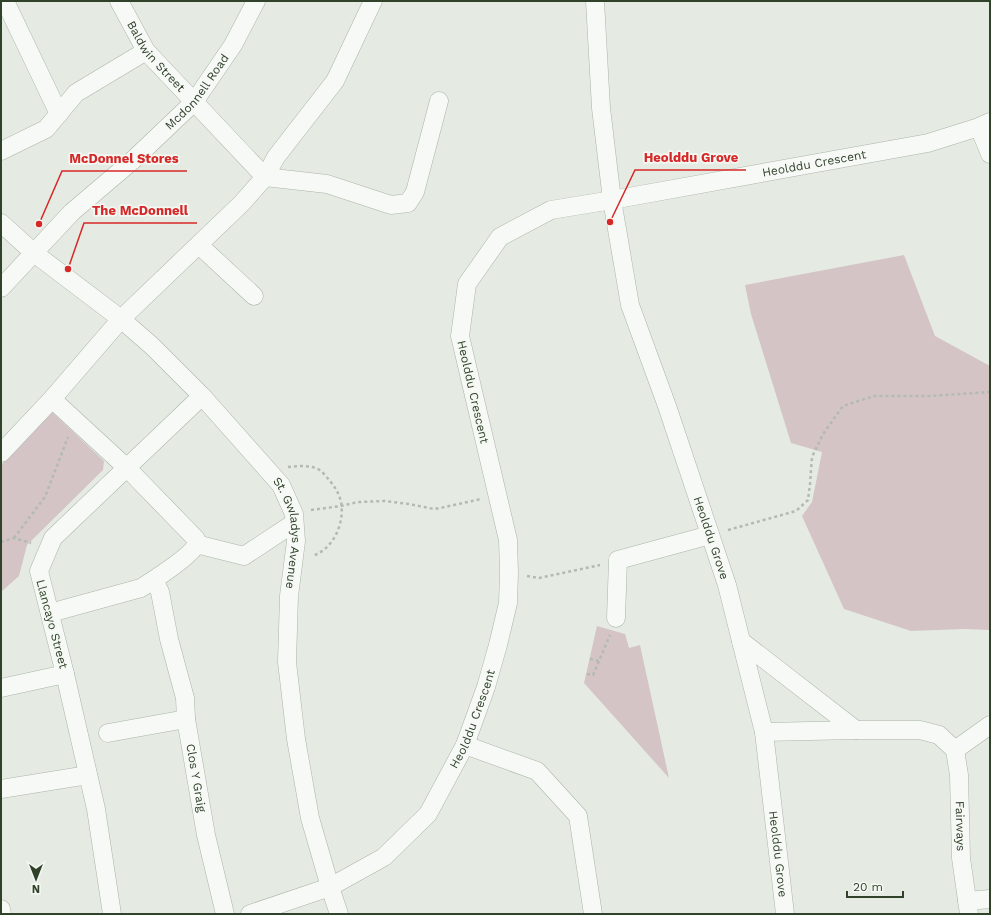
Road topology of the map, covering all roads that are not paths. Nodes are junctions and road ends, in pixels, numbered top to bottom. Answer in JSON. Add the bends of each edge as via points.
{"nodes":[{"id":1,"x":5,"y":1,"type":"edge"},
{"id":2,"x":256,"y":1,"type":"edge"},
{"id":3,"x":373,"y":1,"type":"edge"},
{"id":4,"x":595,"y":1,"type":"edge"},
{"id":5,"x":121,"y":2,"type":"edge"},
{"id":6,"x":146,"y":51,"type":"junction"},
{"id":7,"x":439,"y":100,"type":"dead end"},
{"id":8,"x":194,"y":102,"type":"junction"},
{"id":9,"x":59,"y":114,"type":"junction"},
{"id":10,"x":985,"y":125,"type":"edge"},
{"id":11,"x":1,"y":151,"type":"edge"},
{"id":12,"x":990,"y":154,"type":"edge"},
{"id":13,"x":265,"y":177,"type":"junction"},
{"id":14,"x":612,"y":200,"type":"junction"},
{"id":15,"x":1,"y":224,"type":"edge"},
{"id":16,"x":200,"y":245,"type":"junction"},
{"id":17,"x":34,"y":253,"type":"junction"},
{"id":18,"x":1,"y":288,"type":"edge"},
{"id":19,"x":254,"y":296,"type":"dead end"},
{"id":20,"x":121,"y":319,"type":"junction"},
{"id":21,"x":202,"y":396,"type":"junction"},
{"id":22,"x":52,"y":399,"type":"junction"},
{"id":23,"x":1,"y":453,"type":"edge"},
{"id":24,"x":127,"y":468,"type":"junction"},
{"id":25,"x":294,"y":523,"type":"junction"},
{"id":26,"x":710,"y":535,"type":"junction"},
{"id":27,"x":196,"y":544,"type":"junction"},
{"id":28,"x":154,"y":580,"type":"junction"},
{"id":29,"x":50,"y":613,"type":"junction"},
{"id":30,"x":616,"y":618,"type":"road end"},
{"id":31,"x":741,"y":641,"type":"junction"},
{"id":32,"x":65,"y":674,"type":"junction"},
{"id":33,"x":1,"y":688,"type":"edge"},
{"id":34,"x":186,"y":719,"type":"junction"},
{"id":35,"x":990,"y":725,"type":"edge"},
{"id":36,"x":856,"y":730,"type":"junction"},
{"id":37,"x":764,"y":732,"type":"junction"},
{"id":38,"x":108,"y":733,"type":"dead end"},
{"id":39,"x":465,"y":744,"type":"junction"},
{"id":40,"x":956,"y":750,"type":"junction"},
{"id":41,"x":88,"y":775,"type":"junction"},
{"id":42,"x":1,"y":789,"type":"edge"},
{"id":43,"x":330,"y":887,"type":"junction"},
{"id":44,"x":990,"y":899,"type":"edge"},
{"id":45,"x":968,"y":907,"type":"edge"},
{"id":46,"x":1,"y":909,"type":"edge"},
{"id":47,"x":2,"y":914,"type":"edge"},
{"id":48,"x":112,"y":914,"type":"edge"},
{"id":49,"x":225,"y":914,"type":"edge"},
{"id":50,"x":250,"y":914,"type":"edge"},
{"id":51,"x":339,"y":914,"type":"edge"},
{"id":52,"x":593,"y":914,"type":"edge"},
{"id":53,"x":785,"y":914,"type":"edge"}],
"edges":[{"from":1,"to":9,"type":"street"},
{"from":2,"to":8,"type":"street","name":"Mcdonnell Road","via":[[233,45]]},
{"from":3,"to":13,"type":"street","via":[[335,81],[276,157]]},
{"from":4,"to":14,"type":"street","name":"Heolddu Grove","via":[[601,108]]},
{"from":5,"to":6,"type":"street","name":"Baldwin Street"},
{"from":6,"to":8,"type":"street","name":"Baldwin Street"},
{"from":6,"to":9,"type":"street","via":[[76,93]]},
{"from":7,"to":13,"type":"street","via":[[415,192],[408,203],[391,205],[327,184]]},
{"from":8,"to":13,"type":"street","name":"Baldwin Street"},
{"from":8,"to":17,"type":"street","name":"Mcdonnell Road","via":[[132,161],[72,212]]},
{"from":9,"to":11,"type":"street","via":[[46,129]]},
{"from":10,"to":12,"type":"street"},
{"from":10,"to":14,"type":"street","name":"Heolddu Crescent","via":[[928,143]]},
{"from":13,"to":16,"type":"street"},
{"from":14,"to":26,"type":"street","name":"Heolddu Grove","via":[[630,305]]},
{"from":14,"to":39,"type":"street","name":"Heolddu Crescent","via":[[551,210],[500,237],[467,284],[460,336],[508,540],[509,573],[508,603],[498,645]]},
{"from":15,"to":17,"type":"street","name":"St. Gwladys Avenue"},
{"from":16,"to":19,"type":"street"},
{"from":16,"to":20,"type":"street"},
{"from":17,"to":18,"type":"street","name":"Mcdonnell Road"},
{"from":17,"to":20,"type":"street","name":"St. Gwladys Avenue"},
{"from":20,"to":21,"type":"street","name":"St. Gwladys Avenue"},
{"from":20,"to":22,"type":"street"},
{"from":21,"to":24,"type":"street","name":"Llancayo Street"},
{"from":21,"to":25,"type":"street","name":"St. Gwladys Avenue","via":[[281,485],[294,514]]},
{"from":22,"to":23,"type":"street"},
{"from":22,"to":24,"type":"street"},
{"from":24,"to":27,"type":"street","via":[[196,539]]},
{"from":24,"to":29,"type":"street","name":"Llancayo Street","via":[[53,538],[38,571]]},
{"from":25,"to":27,"type":"street","via":[[244,556]]},
{"from":25,"to":43,"type":"street","name":"St. Gwladys Avenue","via":[[296,541],[289,596],[287,662],[296,739],[310,818]]},
{"from":26,"to":30,"type":"street","via":[[618,560]]},
{"from":26,"to":31,"type":"street","name":"Heolddu Grove","via":[[727,586]]},
{"from":27,"to":28,"type":"street","via":[[191,553]]},
{"from":28,"to":29,"type":"street","via":[[141,588]]},
{"from":28,"to":34,"type":"street","name":"Clos Y Graig","via":[[160,592],[185,698]]},
{"from":29,"to":32,"type":"street","name":"Llancayo Street"},
{"from":31,"to":36,"type":"street"},
{"from":31,"to":37,"type":"street","name":"Heolddu Grove"},
{"from":32,"to":33,"type":"street"},
{"from":32,"to":41,"type":"street","name":"Llancayo Street"},
{"from":34,"to":38,"type":"street"},
{"from":34,"to":49,"type":"street","name":"Clos Y Graig","via":[[206,835]]},
{"from":35,"to":40,"type":"street"},
{"from":36,"to":37,"type":"street"},
{"from":36,"to":40,"type":"street","via":[[920,730],[938,735]]},
{"from":37,"to":53,"type":"street","name":"Heolddu Grove"},
{"from":39,"to":43,"type":"street","name":"Heolddu Crescent","via":[[428,814],[384,857]]},
{"from":39,"to":52,"type":"street","via":[[537,771],[578,816]]},
{"from":40,"to":45,"type":"street","name":"Fairways","via":[[961,858]]},
{"from":41,"to":42,"type":"street"},
{"from":41,"to":48,"type":"street","name":"Llancayo Street","via":[[96,809]]},
{"from":43,"to":50,"type":"street","name":"Heolddu Crescent"},
{"from":43,"to":51,"type":"street","name":"St. Gwladys Avenue"},
{"from":44,"to":45,"type":"street","name":"Fairways"},
{"from":46,"to":47,"type":"street"}]}
